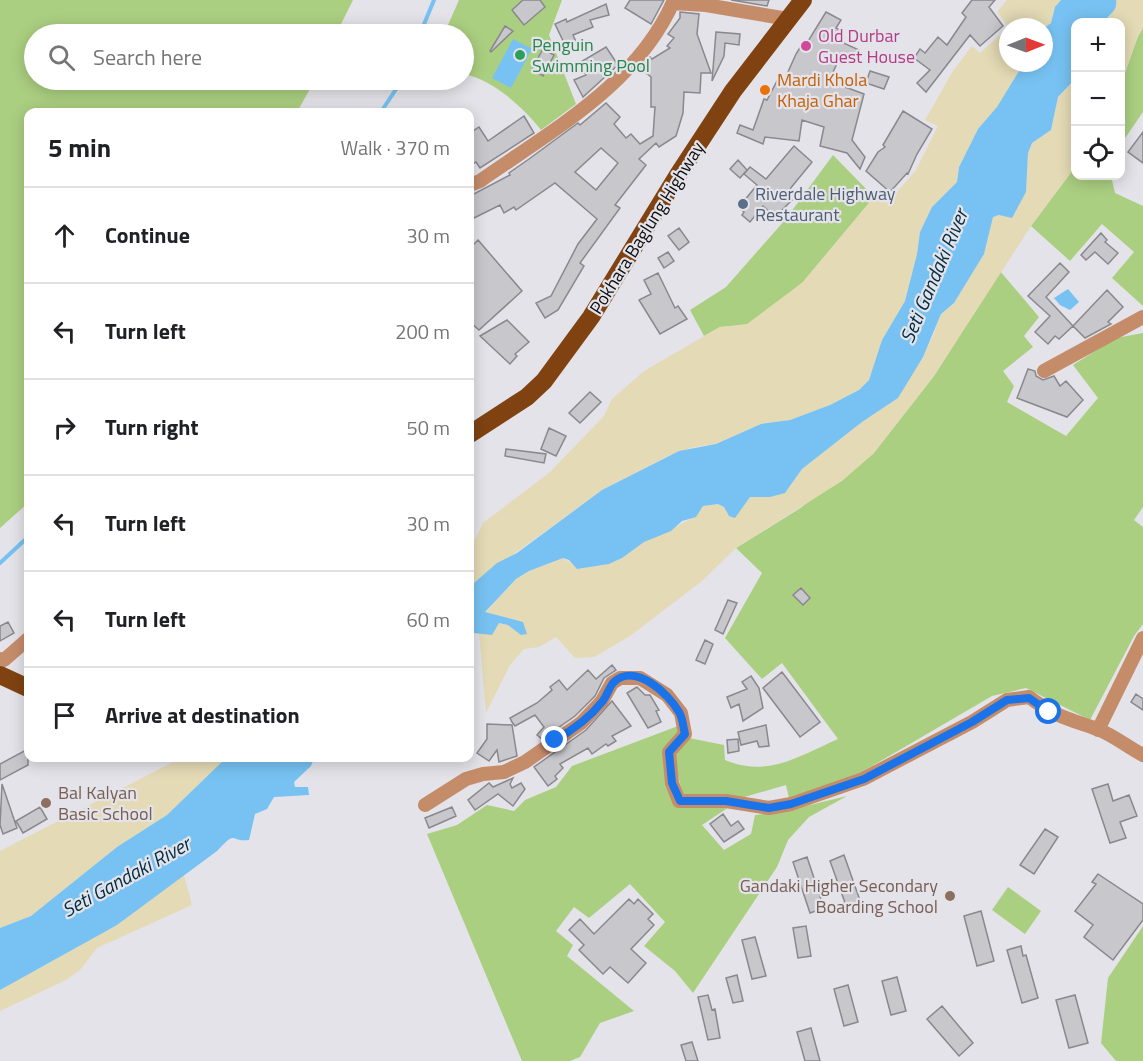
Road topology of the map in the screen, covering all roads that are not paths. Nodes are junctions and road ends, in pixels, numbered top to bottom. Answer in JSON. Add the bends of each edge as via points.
{"nodes":[{"id":1,"x":803,"y":0,"type":"edge"},
{"id":2,"x":674,"y":1,"type":"edge"},
{"id":3,"x":788,"y":19,"type":"junction"},
{"id":4,"x":474,"y":183,"type":"edge"},
{"id":5,"x":1143,"y":317,"type":"edge"},
{"id":6,"x":1044,"y":371,"type":"dead end"},
{"id":7,"x":474,"y":431,"type":"edge"},
{"id":8,"x":1143,"y":638,"type":"edge"},
{"id":9,"x":24,"y":642,"type":"edge"},
{"id":10,"x":0,"y":659,"type":"edge"},
{"id":11,"x":0,"y":675,"type":"edge"},
{"id":12,"x":24,"y":686,"type":"edge"},
{"id":13,"x":1098,"y":730,"type":"junction"},
{"id":14,"x":1143,"y":755,"type":"edge"},
{"id":15,"x":425,"y":806,"type":"dead end"}],
"edges":[{"from":1,"to":3,"type":"highway","name":"Pokhara Baglung Highway"},
{"from":2,"to":3,"type":"street"},
{"from":2,"to":4,"type":"street","via":[[663,26],[629,70],[580,111]]},
{"from":3,"to":7,"type":"highway","name":"Pokhara Baglung Highway","via":[[727,101],[591,317],[544,381],[527,397]]},
{"from":5,"to":6,"type":"street"},
{"from":8,"to":13,"type":"street"},
{"from":9,"to":10,"type":"street","via":[[4,660]]},
{"from":11,"to":12,"type":"highway"},
{"from":13,"to":14,"type":"street"},
{"from":13,"to":15,"type":"street","via":[[1077,725],[1029,698],[1007,700],[864,779],[791,804],[769,808],[726,801],[680,801],[672,783],[669,752],[685,734],[681,714],[656,686],[627,676],[612,683],[602,701],[581,723],[525,762],[504,772],[466,779]]}]}
